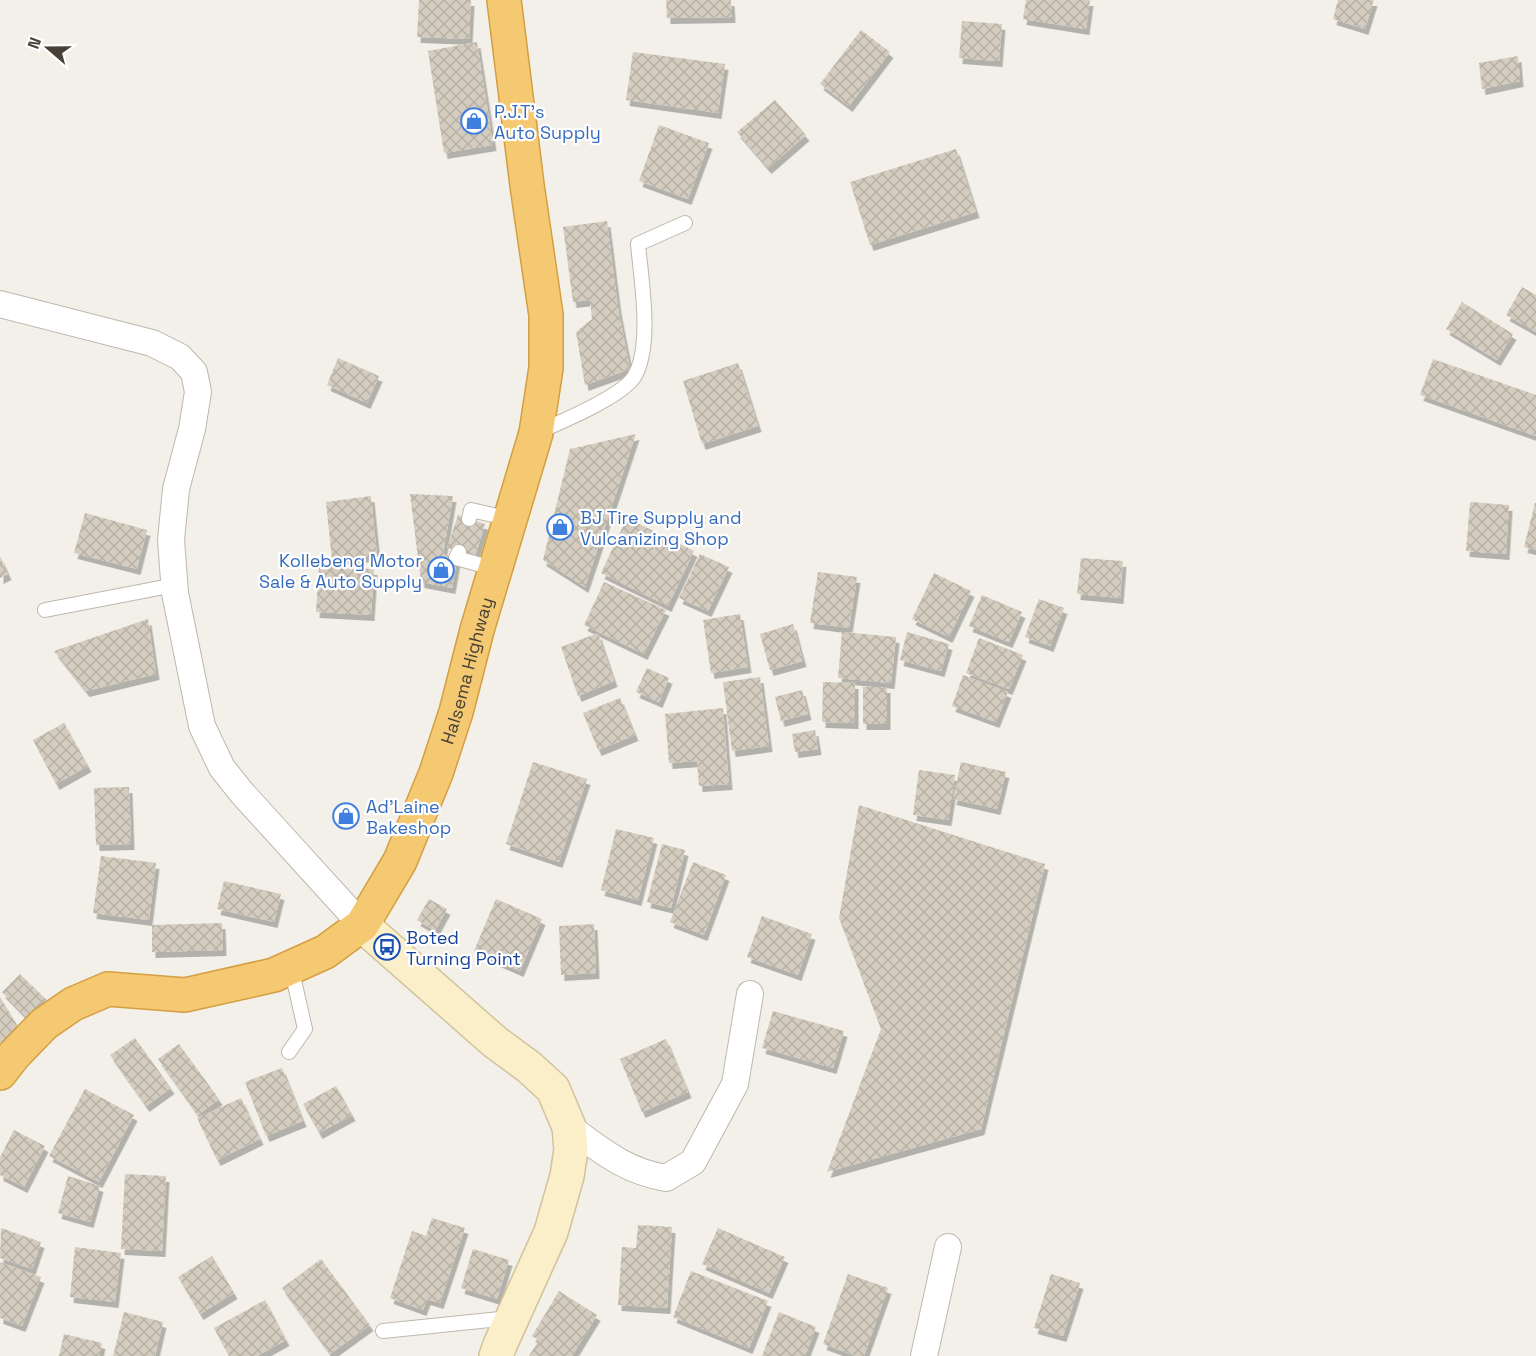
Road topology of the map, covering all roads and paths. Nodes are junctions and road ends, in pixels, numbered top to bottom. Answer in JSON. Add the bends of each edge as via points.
{"nodes":[{"id":1,"x":504,"y":0,"type":"edge"},
{"id":2,"x":685,"y":224,"type":"dead end"},
{"id":3,"x":0,"y":304,"type":"edge"},
{"id":4,"x":536,"y":433,"type":"junction"},
{"id":5,"x":469,"y":519,"type":"dead end"},
{"id":6,"x":510,"y":519,"type":"junction"},
{"id":7,"x":459,"y":552,"type":"dead end"},
{"id":8,"x":496,"y":568,"type":"junction"},
{"id":9,"x":174,"y":585,"type":"junction"},
{"id":10,"x":45,"y":610,"type":"dead end"},
{"id":11,"x":362,"y":924,"type":"junction"},
{"id":12,"x":291,"y":967,"type":"junction"},
{"id":13,"x":750,"y":994,"type":"dead end"},
{"id":14,"x":289,"y":1052,"type":"dead end"},
{"id":15,"x":0,"y":1073,"type":"edge"},
{"id":16,"x":569,"y":1127,"type":"junction"},
{"id":17,"x":948,"y":1247,"type":"dead end"},
{"id":18,"x":513,"y":1318,"type":"junction"},
{"id":19,"x":383,"y":1331,"type":"dead end"},
{"id":20,"x":496,"y":1356,"type":"edge"},
{"id":21,"x":924,"y":1356,"type":"edge"}],
"edges":[{"from":1,"to":4,"type":"highway","name":"Halsema Highway","via":[[546,315],[546,368]]},
{"from":2,"to":4,"type":"lane","via":[[638,244],[645,344],[634,377],[578,414]]},
{"from":3,"to":9,"type":"street","via":[[152,343],[180,357],[194,372],[198,392],[176,489],[171,540]]},
{"from":4,"to":6,"type":"highway","name":"Halsema Highway"},
{"from":5,"to":6,"type":"lane","via":[[471,510]]},
{"from":6,"to":8,"type":"highway","name":"Halsema Highway"},
{"from":7,"to":8,"type":"lane","via":[[456,558]]},
{"from":8,"to":11,"type":"highway","name":"Halsema Highway","via":[[436,773],[400,861]]},
{"from":9,"to":10,"type":"lane"},
{"from":9,"to":11,"type":"street","via":[[202,726],[222,768]]},
{"from":11,"to":12,"type":"highway","name":"Halsema Highway","via":[[325,952]]},
{"from":11,"to":16,"type":"main road","via":[[553,1089]]},
{"from":12,"to":14,"type":"lane","via":[[304,1029]]},
{"from":12,"to":15,"type":"highway","name":"Halsema Highway","via":[[274,975],[185,995],[108,988],[73,1004],[44,1024]]},
{"from":13,"to":16,"type":"street","via":[[735,1084],[693,1162],[666,1178],[644,1174],[613,1159]]},
{"from":16,"to":18,"type":"main road","via":[[572,1150],[559,1206]]},
{"from":17,"to":21,"type":"street"},
{"from":18,"to":19,"type":"lane"},
{"from":18,"to":20,"type":"main road"}]}
